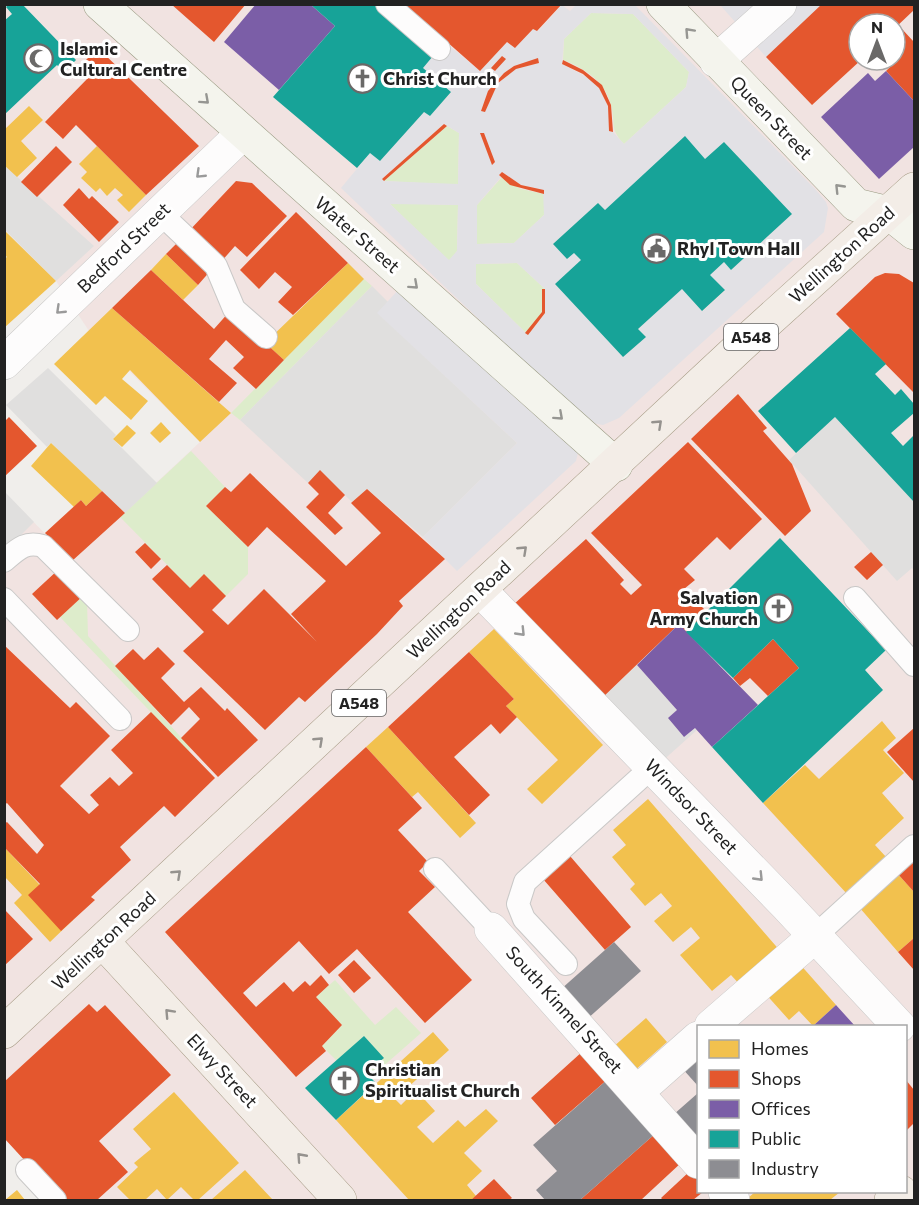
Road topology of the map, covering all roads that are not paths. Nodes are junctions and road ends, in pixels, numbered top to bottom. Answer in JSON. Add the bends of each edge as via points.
{"nodes":[{"id":1,"x":100,"y":4,"type":"edge"},
{"id":2,"x":387,"y":4,"type":"edge"},
{"id":3,"x":663,"y":4,"type":"edge"},
{"id":4,"x":780,"y":4,"type":"edge"},
{"id":5,"x":439,"y":49,"type":"dead end"},
{"id":6,"x":716,"y":61,"type":"junction"},
{"id":7,"x":242,"y":134,"type":"junction"},
{"id":8,"x":915,"y":189,"type":"edge"},
{"id":9,"x":160,"y":213,"type":"junction"},
{"id":10,"x":890,"y":213,"type":"junction"},
{"id":11,"x":915,"y":233,"type":"edge"},
{"id":12,"x":266,"y":337,"type":"dead end"},
{"id":13,"x":4,"y":363,"type":"edge"},
{"id":14,"x":615,"y":465,"type":"junction"},
{"id":15,"x":4,"y":561,"type":"edge"},
{"id":16,"x":480,"y":590,"type":"junction"},
{"id":17,"x":855,"y":598,"type":"dead end"},
{"id":18,"x":4,"y":599,"type":"edge"},
{"id":19,"x":128,"y":630,"type":"dead end"},
{"id":20,"x":915,"y":666,"type":"edge"},
{"id":21,"x":120,"y":719,"type":"dead end"},
{"id":22,"x":652,"y":767,"type":"junction"},
{"id":23,"x":915,"y":846,"type":"edge"},
{"id":24,"x":435,"y":869,"type":"dead end"},
{"id":25,"x":491,"y":928,"type":"joint"},
{"id":26,"x":815,"y":936,"type":"junction"},
{"id":27,"x":104,"y":942,"type":"junction"},
{"id":28,"x":567,"y":964,"type":"dead end"},
{"id":29,"x":712,"y":1025,"type":"edge"},
{"id":30,"x":898,"y":1025,"type":"edge"},
{"id":31,"x":4,"y":1032,"type":"edge"},
{"id":32,"x":697,"y":1040,"type":"edge"},
{"id":33,"x":637,"y":1092,"type":"junction"},
{"id":34,"x":697,"y":1160,"type":"edge"},
{"id":35,"x":27,"y":1170,"type":"dead end"},
{"id":36,"x":55,"y":1200,"type":"edge"},
{"id":37,"x":340,"y":1200,"type":"edge"}],
"edges":[{"from":1,"to":7,"type":"street","name":"Water Street","one_way":true},
{"from":2,"to":5,"type":"lane"},
{"from":6,"to":3,"type":"street","name":"Queen Street","one_way":true},
{"from":4,"to":6,"type":"street"},
{"from":10,"to":6,"type":"street","name":"Queen Street","one_way":true,"via":[[856,205]]},
{"from":7,"to":9,"type":"street","name":"Bedford Street","one_way":true},
{"from":7,"to":14,"type":"street","name":"Water Street","one_way":true},
{"from":8,"to":10,"type":"main road","name":"Wellington Road","number":"A548"},
{"from":9,"to":12,"type":"lane","via":[[216,266],[234,309]]},
{"from":9,"to":13,"type":"street","name":"Bedford Street","one_way":true},
{"from":10,"to":11,"type":"street"},
{"from":14,"to":10,"type":"main road","name":"Wellington Road","number":"A548","one_way":true},
{"from":16,"to":14,"type":"main road","name":"Wellington Road","number":"A548","one_way":true},
{"from":15,"to":19,"type":"lane","via":[[21,546],[43,546]]},
{"from":16,"to":22,"type":"street","name":"Windsor Street","one_way":true},
{"from":27,"to":16,"type":"main road","name":"Wellington Road","number":"A548","one_way":true},
{"from":17,"to":20,"type":"lane"},
{"from":18,"to":21,"type":"lane"},
{"from":22,"to":26,"type":"street","name":"Windsor Street","one_way":true},
{"from":22,"to":28,"type":"lane","via":[[525,882],[518,904],[524,919]]},
{"from":23,"to":26,"type":"lane"},
{"from":24,"to":25,"type":"lane"},
{"from":25,"to":33,"type":"street","name":"South Kinmel Street"},
{"from":26,"to":29,"type":"street"},
{"from":26,"to":30,"type":"street","name":"Windsor Street"},
{"from":27,"to":31,"type":"main road","name":"Wellington Road","number":"A548"},
{"from":37,"to":27,"type":"main road","name":"Elwy Street","one_way":true},
{"from":32,"to":33,"type":"street"},
{"from":33,"to":34,"type":"street","name":"South Kinmel Street"},
{"from":35,"to":36,"type":"lane"}]}
